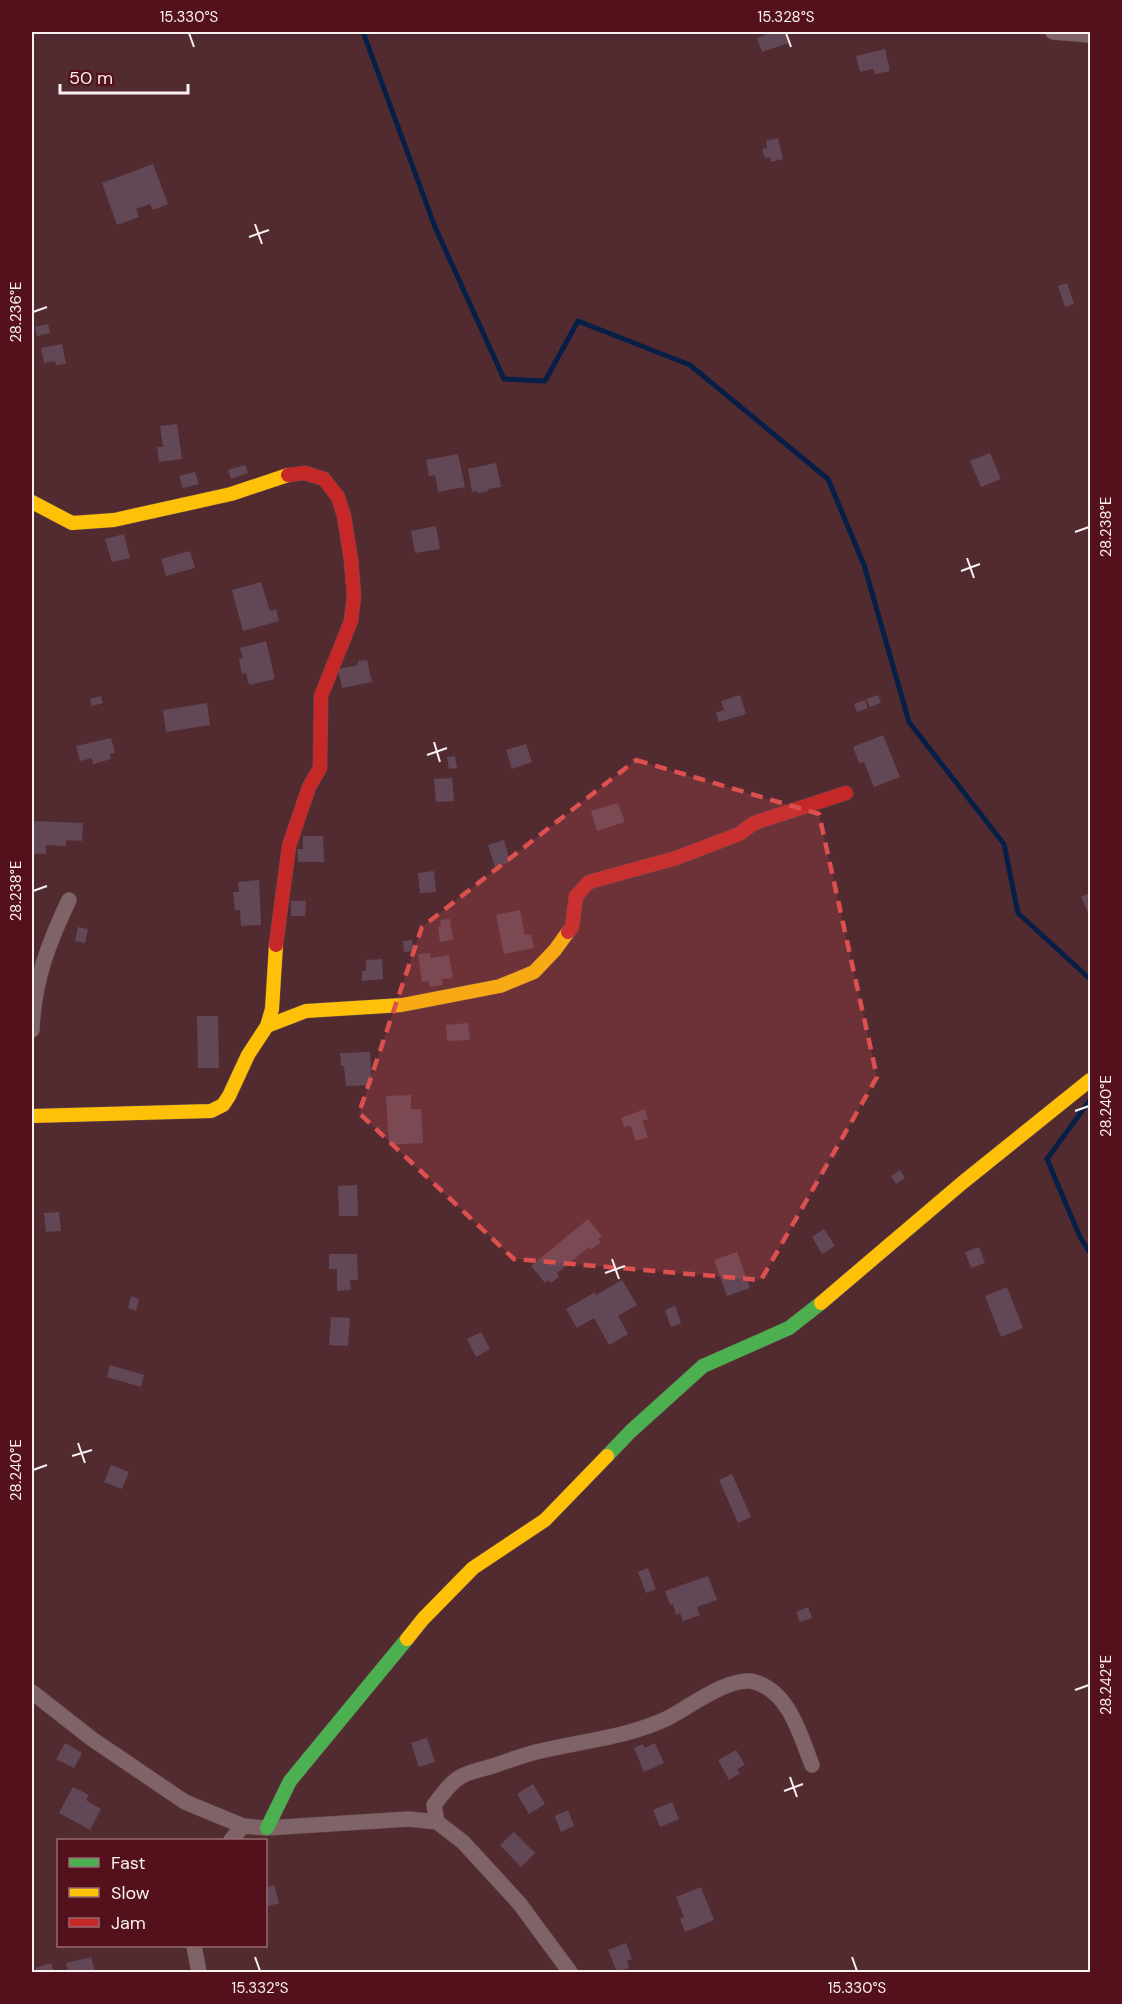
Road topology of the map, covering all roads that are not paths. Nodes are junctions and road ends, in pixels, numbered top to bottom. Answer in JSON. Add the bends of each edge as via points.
{"nodes":[{"id":1,"x":1053,"y":32,"type":"edge"},
{"id":2,"x":1090,"y":35,"type":"edge"},
{"id":3,"x":32,"y":502,"type":"edge"},
{"id":4,"x":846,"y":794,"type":"dead end"},
{"id":5,"x":69,"y":900,"type":"dead end"},
{"id":6,"x":267,"y":1026,"type":"junction"},
{"id":7,"x":32,"y":1030,"type":"edge"},
{"id":8,"x":1090,"y":1080,"type":"edge"},
{"id":9,"x":32,"y":1116,"type":"edge"},
{"id":10,"x":32,"y":1692,"type":"edge"},
{"id":11,"x":812,"y":1766,"type":"dead end"},
{"id":12,"x":437,"y":1822,"type":"junction"},
{"id":13,"x":243,"y":1826,"type":"junction"},
{"id":14,"x":267,"y":1828,"type":"junction"},
{"id":15,"x":232,"y":1839,"type":"edge"},
{"id":16,"x":194,"y":1947,"type":"edge"},
{"id":17,"x":199,"y":1972,"type":"edge"},
{"id":18,"x":570,"y":1972,"type":"edge"}],
"edges":[{"from":1,"to":2,"type":"street"},
{"from":3,"to":6,"type":"street","via":[[72,523],[114,520],[305,473],[324,479],[338,497],[354,596],[351,621],[321,696],[320,768],[309,787],[290,846]]},
{"from":4,"to":6,"type":"street","via":[[754,823],[738,834],[676,858],[589,882],[576,896],[572,927],[555,950],[534,972],[500,987],[402,1005],[306,1011]]},
{"from":5,"to":7,"type":"street","via":[[40,970]]},
{"from":6,"to":9,"type":"street","via":[[223,1105],[211,1111]]},
{"from":8,"to":14,"type":"street","via":[[807,1315],[789,1328],[703,1366],[631,1431],[545,1520],[473,1568],[423,1619],[290,1780]]},
{"from":10,"to":13,"type":"street","via":[[185,1802]]},
{"from":11,"to":12,"type":"street","via":[[781,1699],[764,1687],[743,1681],[624,1734],[536,1752],[462,1776],[434,1805]]},
{"from":12,"to":14,"type":"street","via":[[409,1819]]},
{"from":12,"to":18,"type":"street","via":[[463,1842],[519,1903]]},
{"from":13,"to":14,"type":"street"},
{"from":13,"to":15,"type":"street"},
{"from":16,"to":17,"type":"street"}]}
